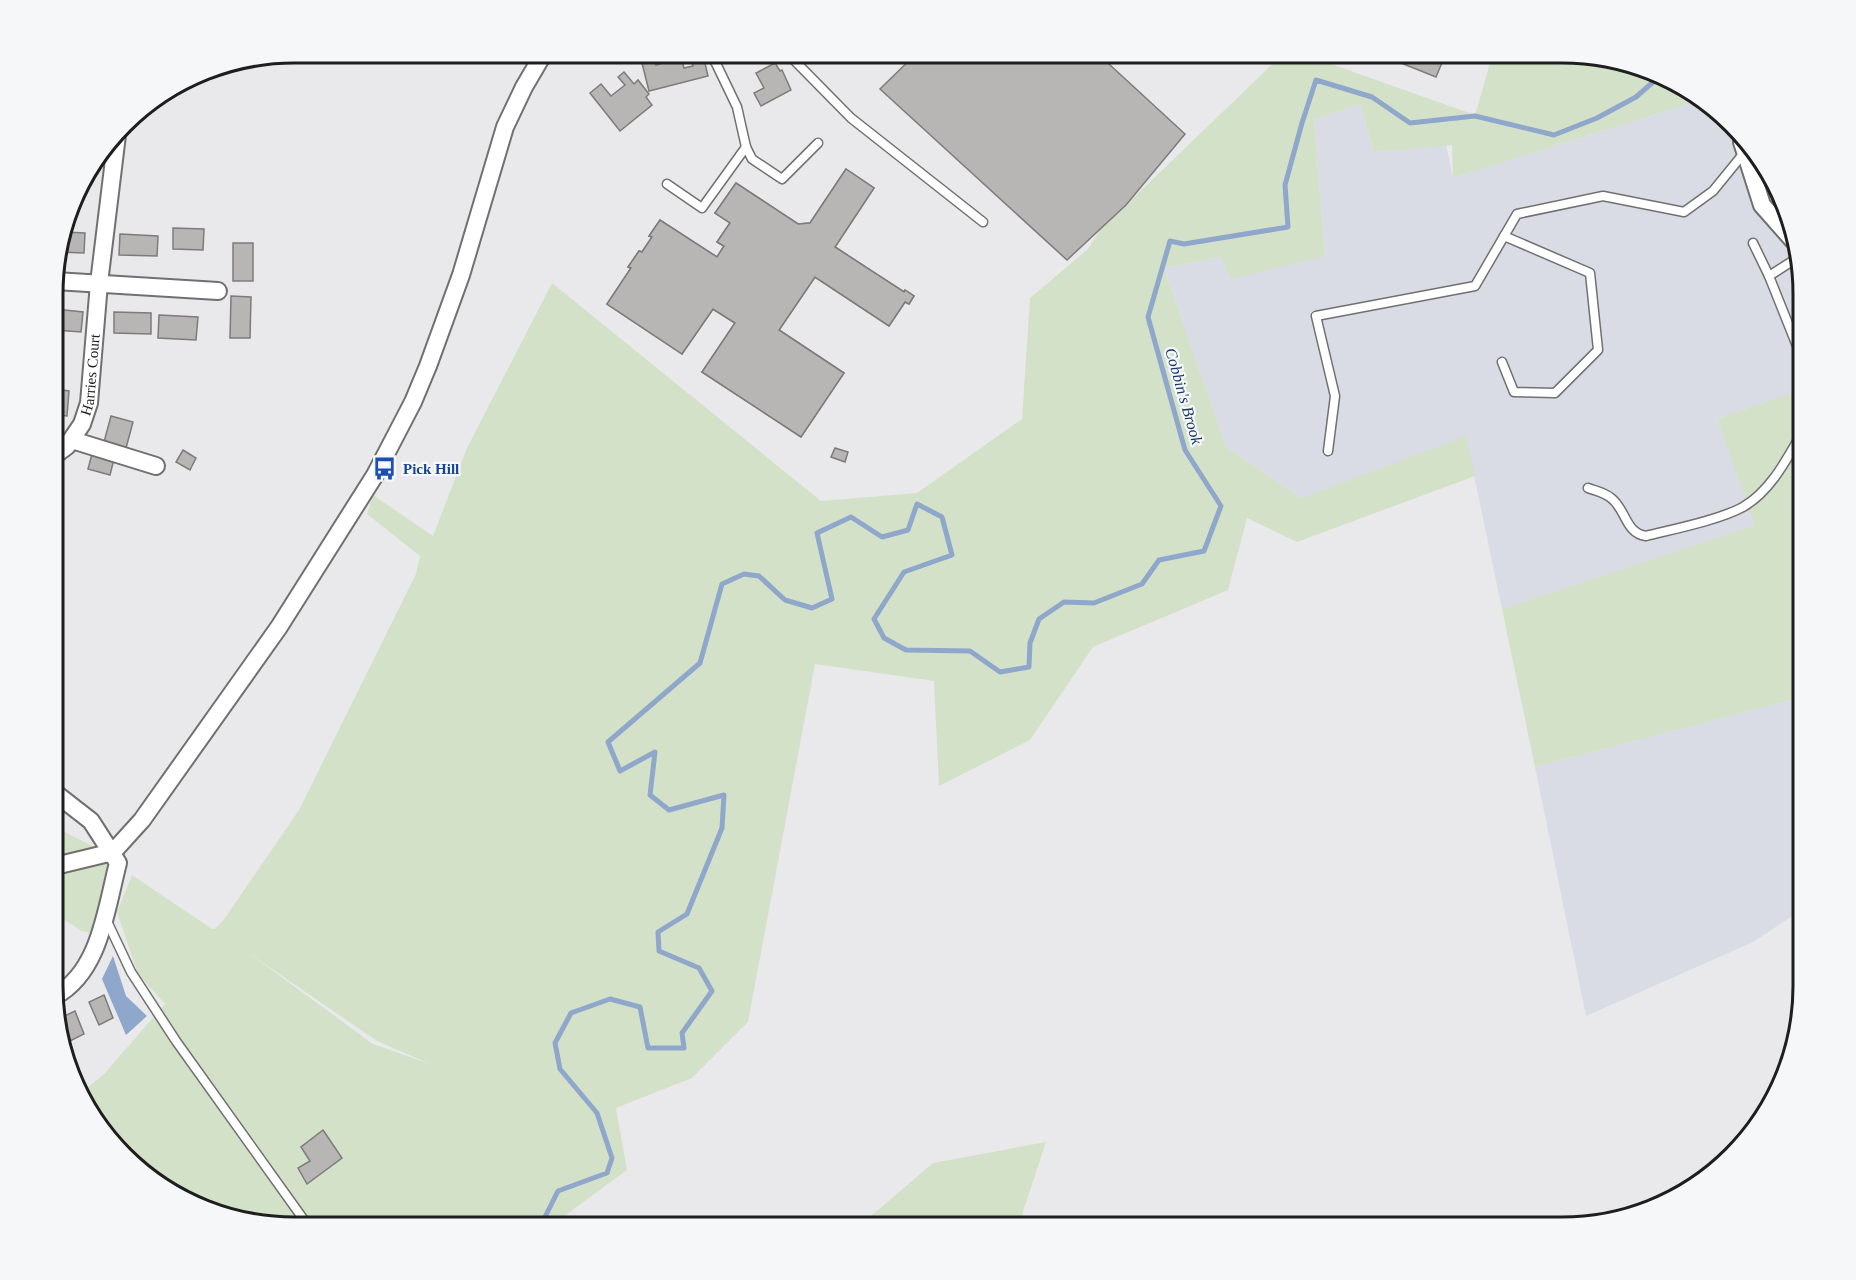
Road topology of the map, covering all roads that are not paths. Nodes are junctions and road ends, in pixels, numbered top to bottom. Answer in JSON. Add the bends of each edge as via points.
{"nodes":[{"id":1,"x":539,"y":63,"type":"edge"},
{"id":2,"x":716,"y":63,"type":"edge"},
{"id":3,"x":797,"y":63,"type":"edge"},
{"id":4,"x":818,"y":143,"type":"dead end"},
{"id":5,"x":746,"y":147,"type":"junction"},
{"id":6,"x":115,"y":148,"type":"edge"},
{"id":7,"x":1742,"y":149,"type":"edge"},
{"id":8,"x":1744,"y":152,"type":"edge"},
{"id":9,"x":667,"y":184,"type":"dead end"},
{"id":10,"x":983,"y":222,"type":"dead end"},
{"id":11,"x":1784,"y":230,"type":"edge"},
{"id":12,"x":1504,"y":236,"type":"junction"},
{"id":13,"x":1753,"y":243,"type":"dead end"},
{"id":14,"x":1791,"y":262,"type":"edge"},
{"id":15,"x":1768,"y":276,"type":"junction"},
{"id":16,"x":63,"y":281,"type":"edge"},
{"id":17,"x":99,"y":283,"type":"junction"},
{"id":18,"x":218,"y":291,"type":"dead end"},
{"id":19,"x":1793,"y":336,"type":"edge"},
{"id":20,"x":1502,"y":362,"type":"dead end"},
{"id":21,"x":72,"y":440,"type":"junction"},
{"id":22,"x":1793,"y":447,"type":"edge"},
{"id":23,"x":63,"y":449,"type":"edge"},
{"id":24,"x":1328,"y":451,"type":"dead end"},
{"id":25,"x":156,"y":466,"type":"dead end"},
{"id":26,"x":1588,"y":488,"type":"dead end"},
{"id":27,"x":63,"y":799,"type":"edge"},
{"id":28,"x":115,"y":858,"type":"junction"},
{"id":29,"x":63,"y":865,"type":"edge"},
{"id":30,"x":105,"y":916,"type":"junction"},
{"id":31,"x":63,"y":991,"type":"edge"},
{"id":32,"x":302,"y":1217,"type":"edge"}],
"edges":[{"from":1,"to":28,"type":"street","via":[[506,127],[461,275],[428,366],[375,475],[279,627]]},
{"from":2,"to":5,"type":"lane","via":[[737,107]]},
{"from":3,"to":10,"type":"lane","via":[[851,118]]},
{"from":4,"to":5,"type":"lane","via":[[782,179],[752,159]]},
{"from":5,"to":9,"type":"lane","via":[[702,208]]},
{"from":6,"to":17,"type":"street","name":"Harries Court"},
{"from":7,"to":12,"type":"lane","via":[[1713,191],[1684,212],[1602,196],[1517,214]]},
{"from":8,"to":11,"type":"street","via":[[1762,205]]},
{"from":12,"to":20,"type":"lane","via":[[1590,273],[1598,350],[1555,393],[1514,392]]},
{"from":12,"to":24,"type":"lane","via":[[1475,286],[1316,316],[1335,396]]},
{"from":13,"to":15,"type":"lane"},
{"from":14,"to":15,"type":"lane"},
{"from":15,"to":19,"type":"lane"},
{"from":16,"to":17,"type":"street"},
{"from":17,"to":18,"type":"street"},
{"from":17,"to":21,"type":"street","name":"Harries Court","via":[[89,403]]},
{"from":21,"to":23,"type":"street","name":"Harries Court"},
{"from":21,"to":25,"type":"street"},
{"from":22,"to":26,"type":"lane","via":[[1761,493],[1744,506],[1646,536],[1630,528],[1612,499]]},
{"from":27,"to":28,"type":"street","via":[[91,820]]},
{"from":28,"to":29,"type":"street"},
{"from":28,"to":30,"type":"street"},
{"from":30,"to":31,"type":"street","via":[[83,971]]},
{"from":30,"to":32,"type":"lane","via":[[131,972],[176,1041]]}]}
